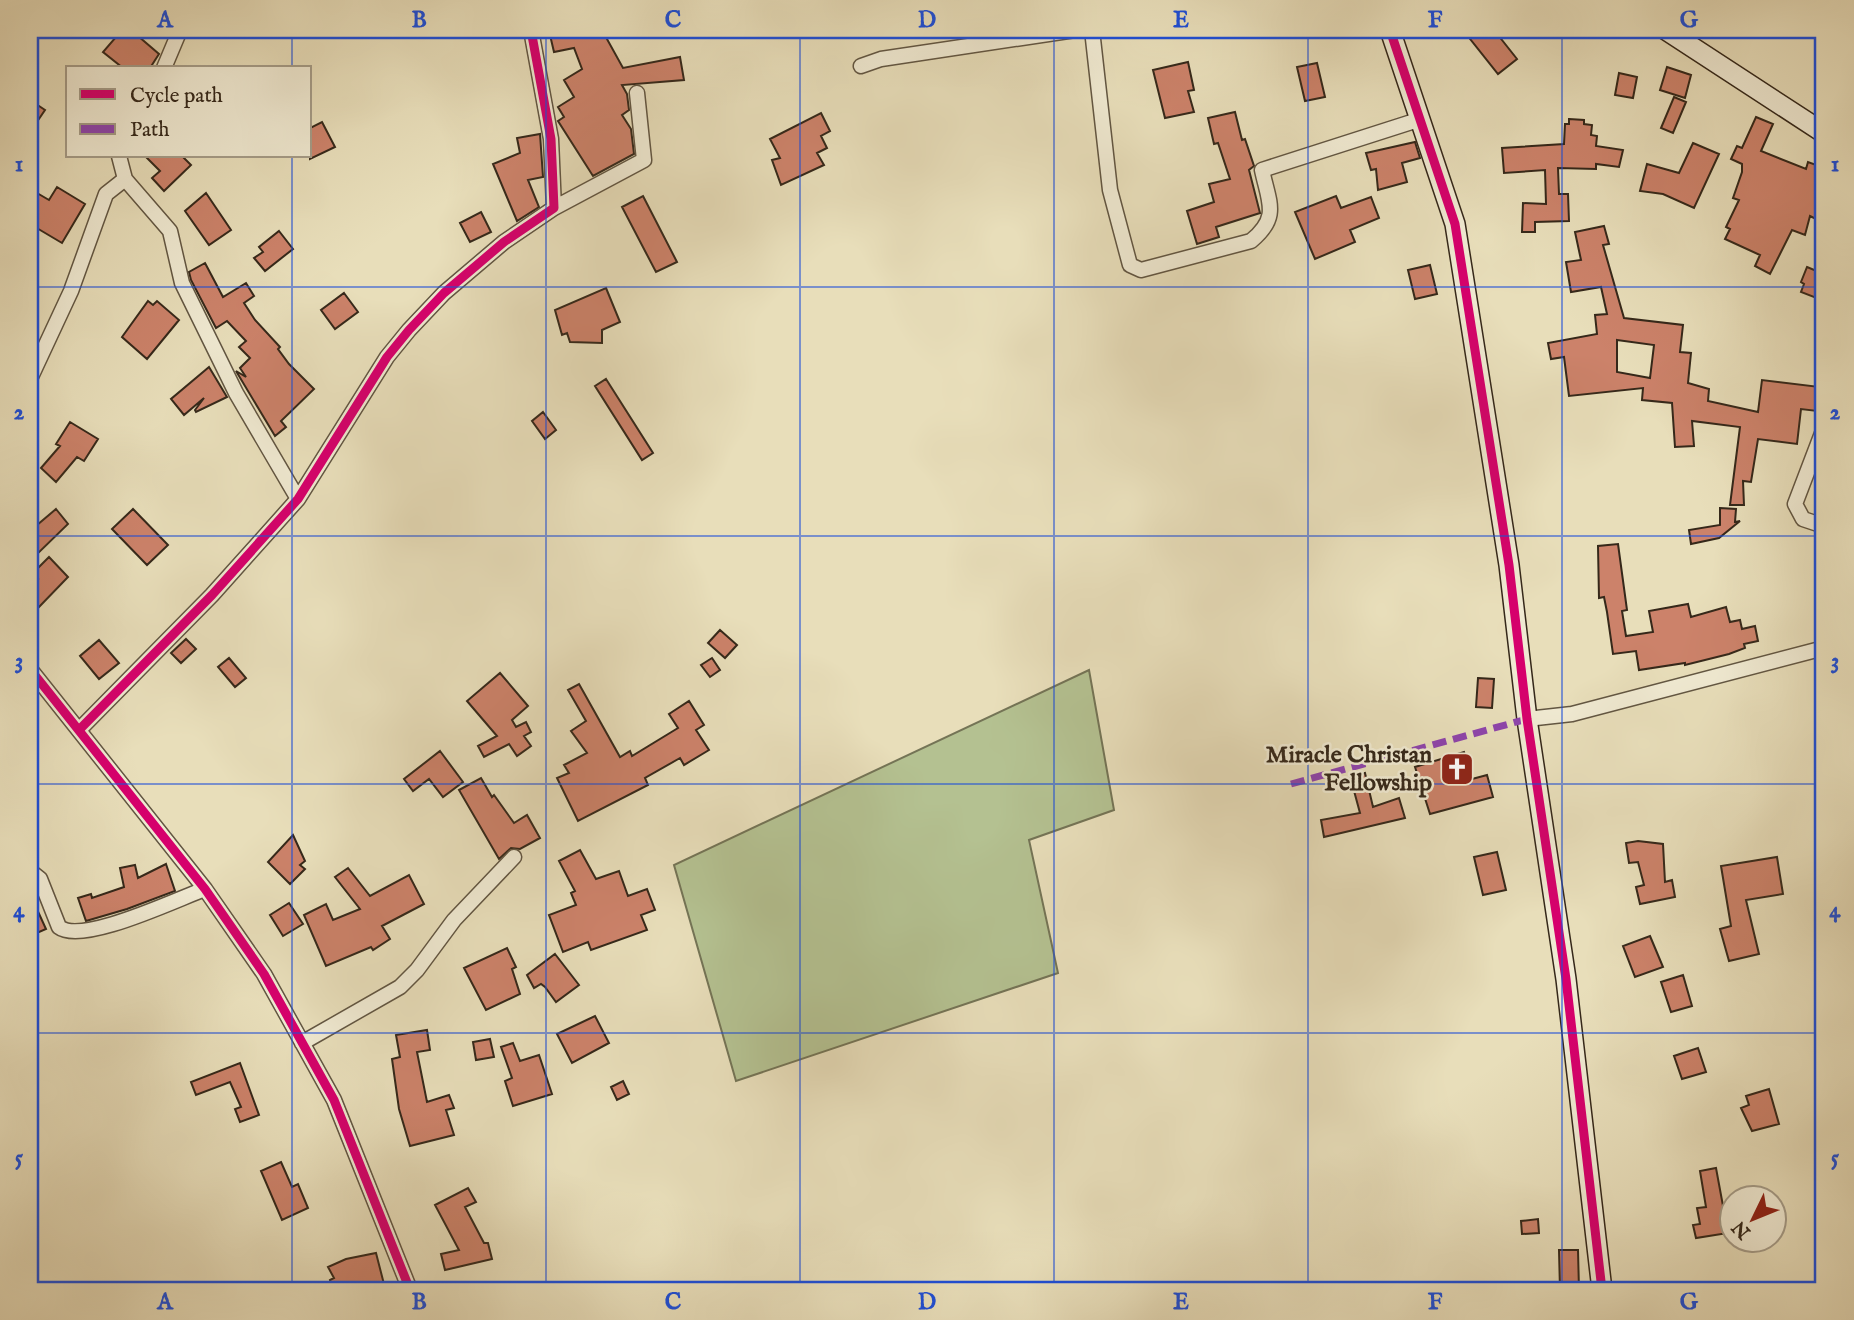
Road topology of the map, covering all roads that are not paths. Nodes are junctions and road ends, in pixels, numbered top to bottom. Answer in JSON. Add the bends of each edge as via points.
{"nodes":[{"id":1,"x":180,"y":30,"type":"edge"},
{"id":2,"x":531,"y":30,"type":"edge"},
{"id":3,"x":1075,"y":30,"type":"edge"},
{"id":4,"x":1092,"y":30,"type":"edge"},
{"id":5,"x":1390,"y":30,"type":"edge"},
{"id":6,"x":1666,"y":30,"type":"edge"},
{"id":7,"x":165,"y":66,"type":"edge"},
{"id":8,"x":861,"y":66,"type":"dead end"},
{"id":9,"x":637,"y":93,"type":"dead end"},
{"id":10,"x":1421,"y":119,"type":"junction"},
{"id":11,"x":1824,"y":133,"type":"edge"},
{"id":12,"x":120,"y":158,"type":"edge"},
{"id":13,"x":125,"y":179,"type":"junction"},
{"id":14,"x":554,"y":208,"type":"junction"},
{"id":15,"x":30,"y":379,"type":"edge"},
{"id":16,"x":1824,"y":428,"type":"edge"},
{"id":17,"x":298,"y":499,"type":"junction"},
{"id":18,"x":1824,"y":526,"type":"edge"},
{"id":19,"x":1824,"y":648,"type":"edge"},
{"id":20,"x":30,"y":669,"type":"edge"},
{"id":21,"x":1527,"y":719,"type":"junction"},
{"id":22,"x":79,"y":730,"type":"junction"},
{"id":23,"x":514,"y":857,"type":"dead end"},
{"id":24,"x":30,"y":872,"type":"edge"},
{"id":25,"x":205,"y":889,"type":"junction"},
{"id":26,"x":302,"y":1043,"type":"junction"},
{"id":27,"x":410,"y":1290,"type":"edge"},
{"id":28,"x":1602,"y":1290,"type":"edge"}],
"edges":[{"from":1,"to":7,"type":"street"},
{"from":2,"to":14,"type":"street","via":[[551,139]]},
{"from":3,"to":8,"type":"street","via":[[881,59]]},
{"from":4,"to":10,"type":"street","via":[[1110,190],[1130,265],[1142,270],[1251,241],[1272,215],[1262,170]]},
{"from":5,"to":10,"type":"street"},
{"from":6,"to":11,"type":"street"},
{"from":9,"to":14,"type":"street","via":[[644,160]]},
{"from":10,"to":21,"type":"street","via":[[1455,224]]},
{"from":12,"to":13,"type":"street"},
{"from":13,"to":15,"type":"street","via":[[106,194],[71,291]]},
{"from":13,"to":17,"type":"street","via":[[170,231],[182,283],[236,393]]},
{"from":14,"to":17,"type":"street","via":[[504,242],[410,330],[387,357]]},
{"from":16,"to":18,"type":"street","via":[[1795,504],[1803,519]]},
{"from":17,"to":22,"type":"street","via":[[212,595]]},
{"from":19,"to":21,"type":"street","via":[[1572,714]]},
{"from":20,"to":22,"type":"street"},
{"from":21,"to":28,"type":"street","via":[[1566,979]]},
{"from":22,"to":25,"type":"street"},
{"from":23,"to":26,"type":"street","via":[[454,920],[400,987]]},
{"from":24,"to":25,"type":"street","via":[[40,879],[59,927],[72,933],[93,930]]},
{"from":25,"to":26,"type":"street","via":[[264,974]]},
{"from":26,"to":27,"type":"street","via":[[334,1100]]}]}
